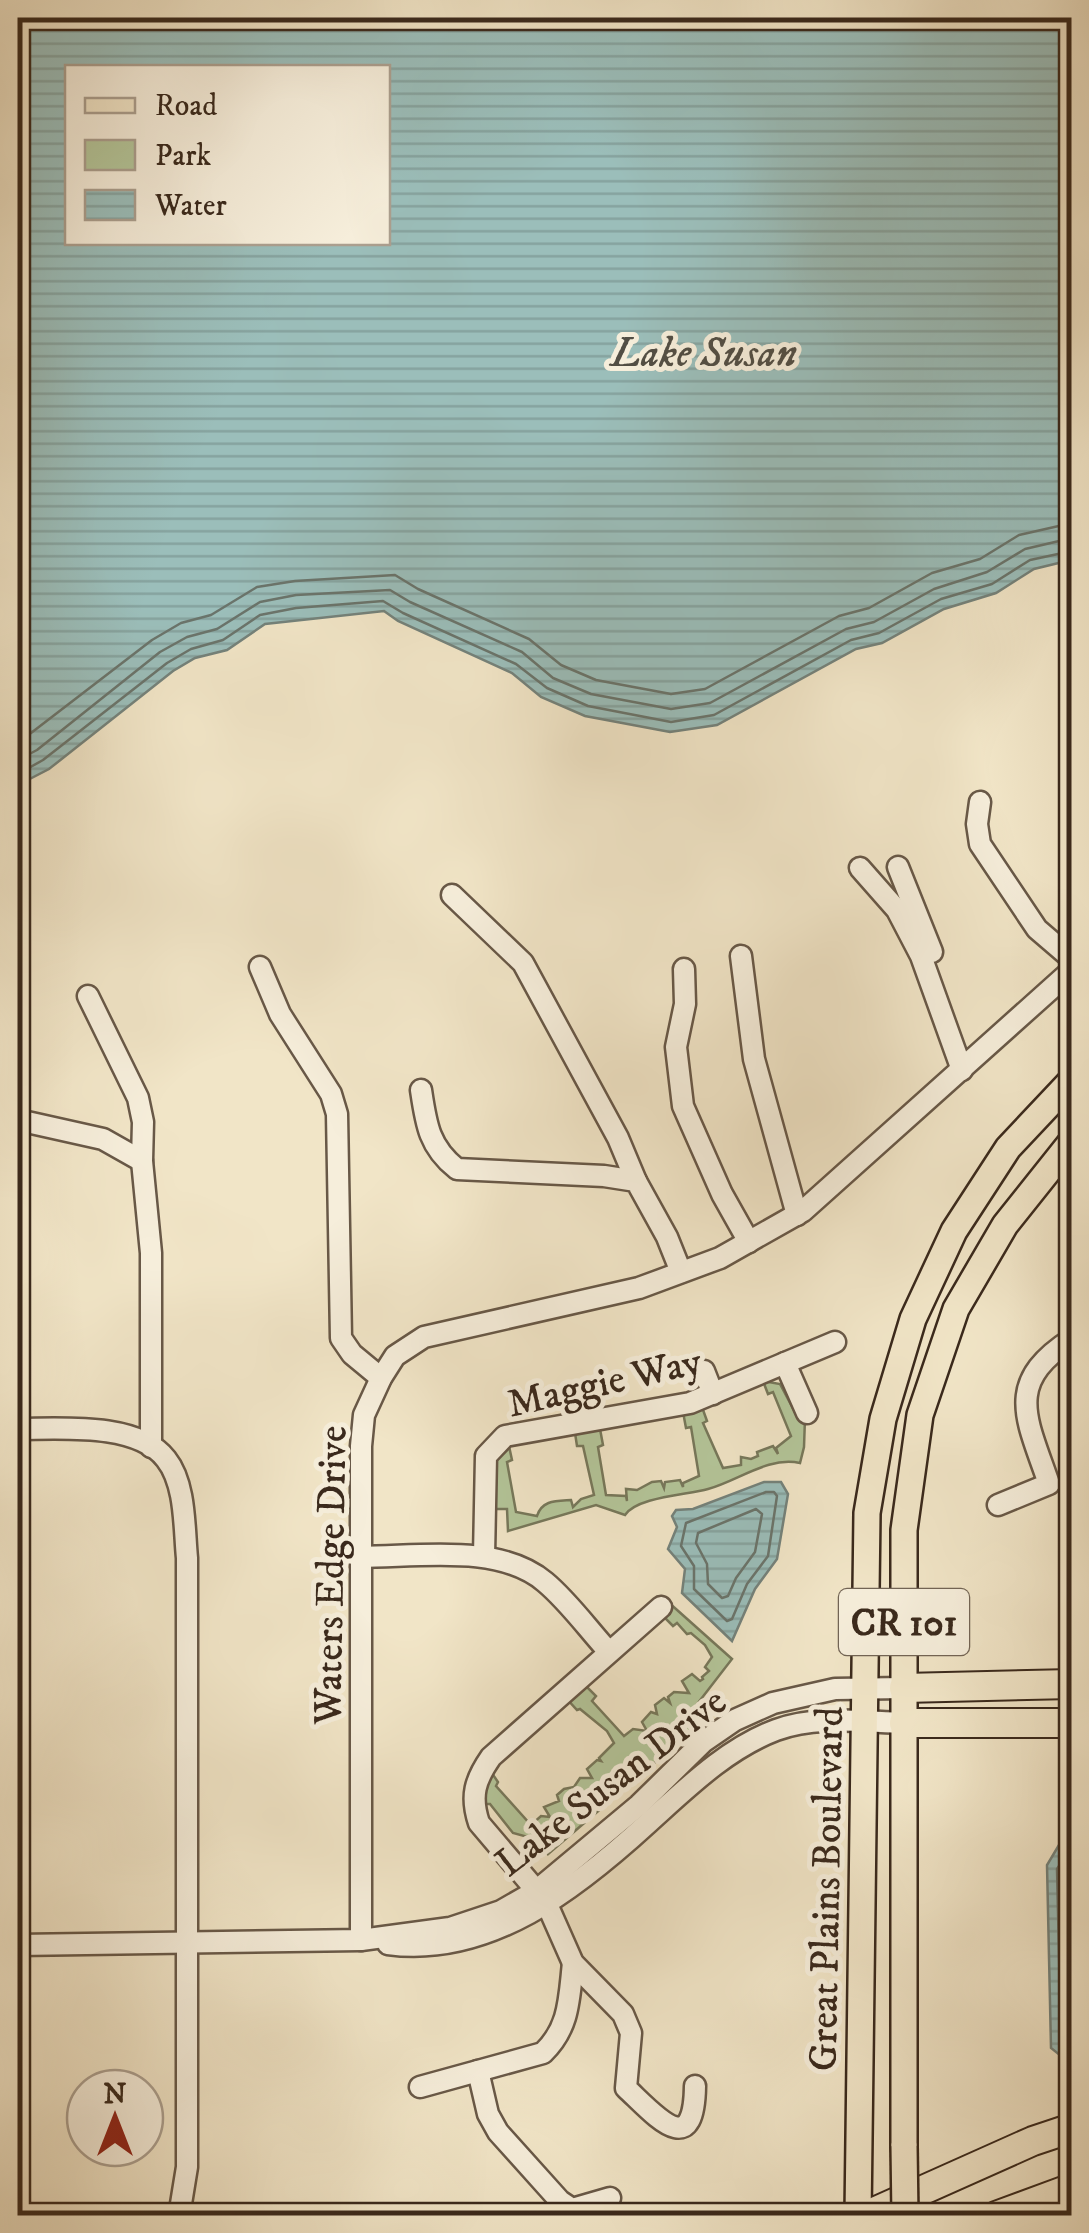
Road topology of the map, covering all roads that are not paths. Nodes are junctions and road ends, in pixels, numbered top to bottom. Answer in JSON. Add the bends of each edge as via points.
{"nodes":[{"id":1,"x":980,"y":802,"type":"dead end"},
{"id":2,"x":898,"y":866,"type":"dead end"},
{"id":3,"x":860,"y":868,"type":"dead end"},
{"id":4,"x":452,"y":894,"type":"dead end"},
{"id":5,"x":742,"y":956,"type":"dead end"},
{"id":6,"x":1072,"y":959,"type":"edge"},
{"id":7,"x":260,"y":967,"type":"dead end"},
{"id":8,"x":684,"y":969,"type":"dead end"},
{"id":9,"x":1072,"y":970,"type":"edge"},
{"id":10,"x":88,"y":996,"type":"dead end"},
{"id":11,"x":966,"y":1067,"type":"junction"},
{"id":12,"x":1072,"y":1080,"type":"edge"},
{"id":13,"x":420,"y":1090,"type":"dead end"},
{"id":14,"x":18,"y":1120,"type":"edge"},
{"id":15,"x":1072,"y":1141,"type":"edge"},
{"id":16,"x":142,"y":1161,"type":"junction"},
{"id":17,"x":636,"y":1182,"type":"junction"},
{"id":18,"x":797,"y":1214,"type":"junction"},
{"id":19,"x":748,"y":1242,"type":"junction"},
{"id":20,"x":681,"y":1272,"type":"junction"},
{"id":21,"x":1072,"y":1340,"type":"edge"},
{"id":22,"x":835,"y":1342,"type":"dead end"},
{"id":23,"x":786,"y":1363,"type":"junction"},
{"id":24,"x":704,"y":1372,"type":"dead end"},
{"id":25,"x":381,"y":1378,"type":"junction"},
{"id":26,"x":713,"y":1394,"type":"junction"},
{"id":27,"x":806,"y":1413,"type":"dead end"},
{"id":28,"x":18,"y":1428,"type":"edge"},
{"id":29,"x":152,"y":1448,"type":"junction"},
{"id":30,"x":998,"y":1505,"type":"dead end"},
{"id":31,"x":484,"y":1556,"type":"junction"},
{"id":32,"x":362,"y":1557,"type":"junction"},
{"id":33,"x":661,"y":1606,"type":"dead end"},
{"id":34,"x":609,"y":1652,"type":"junction"},
{"id":35,"x":1072,"y":1684,"type":"edge"},
{"id":36,"x":865,"y":1688,"type":"junction"},
{"id":37,"x":904,"y":1688,"type":"junction"},
{"id":38,"x":866,"y":1722,"type":"junction"},
{"id":39,"x":904,"y":1723,"type":"junction"},
{"id":40,"x":1072,"y":1723,"type":"edge"},
{"id":41,"x":541,"y":1897,"type":"junction"},
{"id":42,"x":361,"y":1940,"type":"junction"},
{"id":43,"x":185,"y":1945,"type":"junction"},
{"id":44,"x":18,"y":1946,"type":"edge"},
{"id":45,"x":573,"y":1962,"type":"junction"},
{"id":46,"x":478,"y":2071,"type":"junction"},
{"id":47,"x":696,"y":2086,"type":"dead end"},
{"id":48,"x":420,"y":2088,"type":"dead end"},
{"id":49,"x":1072,"y":2124,"type":"edge"},
{"id":50,"x":1072,"y":2188,"type":"edge"},
{"id":51,"x":610,"y":2198,"type":"dead end"},
{"id":52,"x":179,"y":2216,"type":"edge"},
{"id":53,"x":861,"y":2216,"type":"edge"},
{"id":54,"x":905,"y":2216,"type":"edge"},
{"id":55,"x":996,"y":2216,"type":"edge"}],
"edges":[{"from":1,"to":6,"type":"street","via":[[980,844],[1037,929]]},
{"from":2,"to":11,"type":"street"},
{"from":3,"to":11,"type":"street","via":[[897,910]]},
{"from":4,"to":17,"type":"street","via":[[523,963]]},
{"from":5,"to":18,"type":"street","via":[[754,1059]]},
{"from":7,"to":25,"type":"street","via":[[337,1114],[342,1338]]},
{"from":8,"to":19,"type":"street","via":[[676,1047],[683,1106]]},
{"from":9,"to":11,"type":"street","name":"Waters Edge Drive"},
{"from":10,"to":16,"type":"street","via":[[138,1098]]},
{"from":11,"to":18,"type":"street","name":"Waters Edge Drive"},
{"from":12,"to":36,"type":"main road","name":"Great Plains Boulevard","number":"CR 101","via":[[1008,1148],[954,1231],[913,1319],[883,1418],[867,1513]]},
{"from":13,"to":17,"type":"street","via":[[428,1136],[457,1170]]},
{"from":14,"to":16,"type":"street","via":[[104,1139]]},
{"from":15,"to":37,"type":"main road","name":"Great Plains Boulevard","number":"CR 101","via":[[1005,1225],[956,1309],[920,1414],[904,1530]]},
{"from":16,"to":29,"type":"street","via":[[151,1252]]},
{"from":17,"to":20,"type":"street"},
{"from":18,"to":19,"type":"street","name":"Waters Edge Drive"},
{"from":19,"to":20,"type":"street","name":"Waters Edge Drive"},
{"from":20,"to":25,"type":"street","name":"Waters Edge Drive","via":[[639,1288],[424,1337],[394,1356]]},
{"from":21,"to":30,"type":"street","via":[[1029,1380],[1026,1418],[1048,1484]]},
{"from":22,"to":23,"type":"street","name":"Maggie Way"},
{"from":23,"to":26,"type":"street","name":"Maggie Way"},
{"from":23,"to":27,"type":"street"},
{"from":24,"to":26,"type":"street"},
{"from":25,"to":32,"type":"street","name":"Waters Edge Drive","via":[[362,1430]]},
{"from":26,"to":31,"type":"street","name":"Maggie Way","via":[[496,1443],[484,1472]]},
{"from":28,"to":29,"type":"street","via":[[113,1431]]},
{"from":29,"to":43,"type":"street","via":[[167,1460],[180,1492],[187,1558]]},
{"from":31,"to":32,"type":"street"},
{"from":31,"to":34,"type":"street","via":[[546,1582]]},
{"from":32,"to":42,"type":"street","name":"Waters Edge Drive"},
{"from":33,"to":34,"type":"street"},
{"from":34,"to":41,"type":"street","via":[[491,1757],[473,1790],[480,1823]]},
{"from":35,"to":37,"type":"highway"},
{"from":36,"to":37,"type":"street","name":"Lake Susan Drive"},
{"from":36,"to":38,"type":"main road","name":"Great Plains Boulevard","number":"CR 101"},
{"from":36,"to":41,"type":"street","name":"Lake Susan Drive","via":[[772,1703],[735,1720],[702,1742]]},
{"from":37,"to":39,"type":"main road","name":"Great Plains Boulevard","number":"CR 101"},
{"from":38,"to":39,"type":"street","name":"Lake Susan Drive"},
{"from":38,"to":41,"type":"street","name":"Lake Susan Drive","via":[[780,1728],[739,1746],[642,1828]]},
{"from":38,"to":53,"type":"main road","name":"Great Plains Boulevard","number":"CR 101"},
{"from":39,"to":40,"type":"highway"},
{"from":39,"to":54,"type":"main road","name":"Great Plains Boulevard","number":"CR 101","bridge":true},
{"from":41,"to":42,"type":"street","name":"Lake Susan Drive","via":[[450,1928]]},
{"from":41,"to":45,"type":"street"},
{"from":42,"to":43,"type":"street","name":"Lake Susan Drive"},
{"from":43,"to":44,"type":"street","name":"Lake Susan Drive"},
{"from":43,"to":52,"type":"street","via":[[186,2167]]},
{"from":45,"to":46,"type":"street","via":[[566,2021],[557,2039],[543,2053]]},
{"from":45,"to":47,"type":"street","via":[[623,2014],[631,2034],[626,2088],[666,2126],[678,2128],[695,2112]]},
{"from":46,"to":48,"type":"street"},
{"from":46,"to":51,"type":"street","via":[[498,2132],[560,2201],[572,2209]]},
{"from":49,"to":53,"type":"highway"},
{"from":50,"to":55,"type":"highway"}]}
